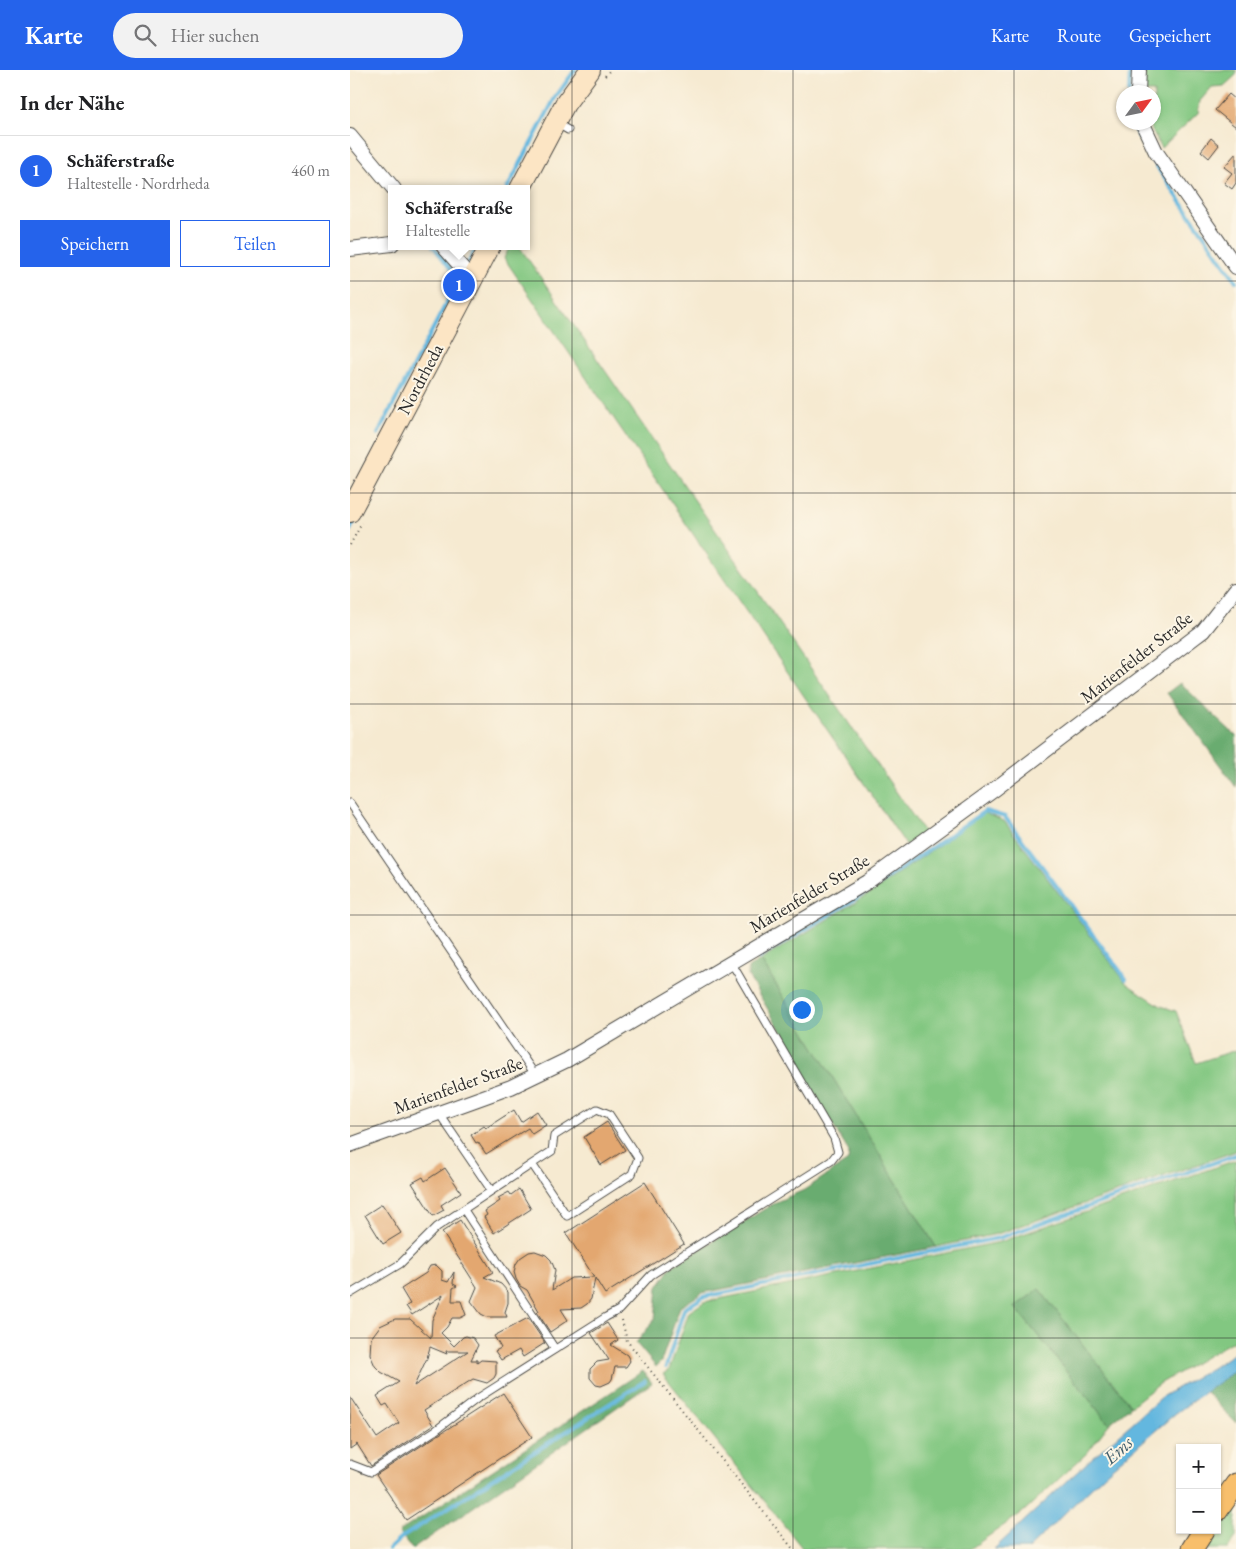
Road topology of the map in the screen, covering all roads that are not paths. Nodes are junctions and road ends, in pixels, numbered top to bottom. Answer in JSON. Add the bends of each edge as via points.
{"nodes":[{"id":1,"x":590,"y":70,"type":"edge"},
{"id":2,"x":1139,"y":70,"type":"edge"},
{"id":3,"x":1138,"y":85,"type":"edge"},
{"id":4,"x":1146,"y":130,"type":"edge"},
{"id":5,"x":350,"y":136,"type":"edge"},
{"id":6,"x":391,"y":185,"type":"edge"},
{"id":7,"x":523,"y":185,"type":"edge"},
{"id":8,"x":388,"y":244,"type":"edge"},
{"id":9,"x":350,"y":249,"type":"edge"},
{"id":10,"x":447,"y":250,"type":"edge"},
{"id":11,"x":488,"y":250,"type":"edge"},
{"id":12,"x":1236,"y":267,"type":"edge"},
{"id":13,"x":472,"y":279,"type":"junction"},
{"id":14,"x":350,"y":512,"type":"edge"},
{"id":15,"x":1236,"y":589,"type":"edge"},
{"id":16,"x":350,"y":803,"type":"edge"},
{"id":17,"x":731,"y":962,"type":"junction"},
{"id":18,"x":536,"y":1076,"type":"junction"},
{"id":19,"x":438,"y":1112,"type":"junction"},
{"id":20,"x":350,"y":1146,"type":"edge"},
{"id":21,"x":532,"y":1164,"type":"junction"},
{"id":22,"x":491,"y":1190,"type":"junction"},
{"id":23,"x":464,"y":1210,"type":"junction"},
{"id":24,"x":350,"y":1294,"type":"edge"},
{"id":25,"x":555,"y":1349,"type":"junction"},
{"id":26,"x":350,"y":1464,"type":"edge"},
{"id":27,"x":1236,"y":1484,"type":"edge"},
{"id":28,"x":1221,"y":1505,"type":"edge"},
{"id":29,"x":1201,"y":1534,"type":"edge"},
{"id":30,"x":1192,"y":1549,"type":"edge"}],
"edges":[{"from":1,"to":7,"type":"main road","via":[[565,104],[562,126]]},
{"from":2,"to":3,"type":"street"},
{"from":4,"to":12,"type":"street","via":[[1156,152]]},
{"from":5,"to":6,"type":"street"},
{"from":8,"to":9,"type":"street"},
{"from":10,"to":13,"type":"street"},
{"from":11,"to":13,"type":"main road","name":"Nordrheda"},
{"from":13,"to":14,"type":"main road","name":"Nordrheda"},
{"from":15,"to":17,"type":"street","name":"Marienfelder Straße","via":[[1203,631],[995,789],[867,882]]},
{"from":16,"to":18,"type":"lane"},
{"from":17,"to":18,"type":"street","name":"Marienfelder Straße"},
{"from":17,"to":25,"type":"lane","via":[[834,1138],[838,1152],[831,1161],[651,1275],[619,1310]]},
{"from":18,"to":19,"type":"street","name":"Marienfelder Straße"},
{"from":19,"to":20,"type":"street","name":"Marienfelder Straße"},
{"from":19,"to":22,"type":"lane"},
{"from":21,"to":21,"type":"lane","via":[[567,1216],[632,1174],[638,1158],[610,1114],[597,1109],[554,1136],[552,1151]]},
{"from":21,"to":22,"type":"lane"},
{"from":22,"to":23,"type":"lane"},
{"from":23,"to":24,"type":"lane","via":[[437,1227],[400,1264]]},
{"from":23,"to":25,"type":"lane"},
{"from":25,"to":26,"type":"lane","via":[[370,1472]]},
{"from":27,"to":28,"type":"main road"},
{"from":29,"to":30,"type":"main road"}]}
